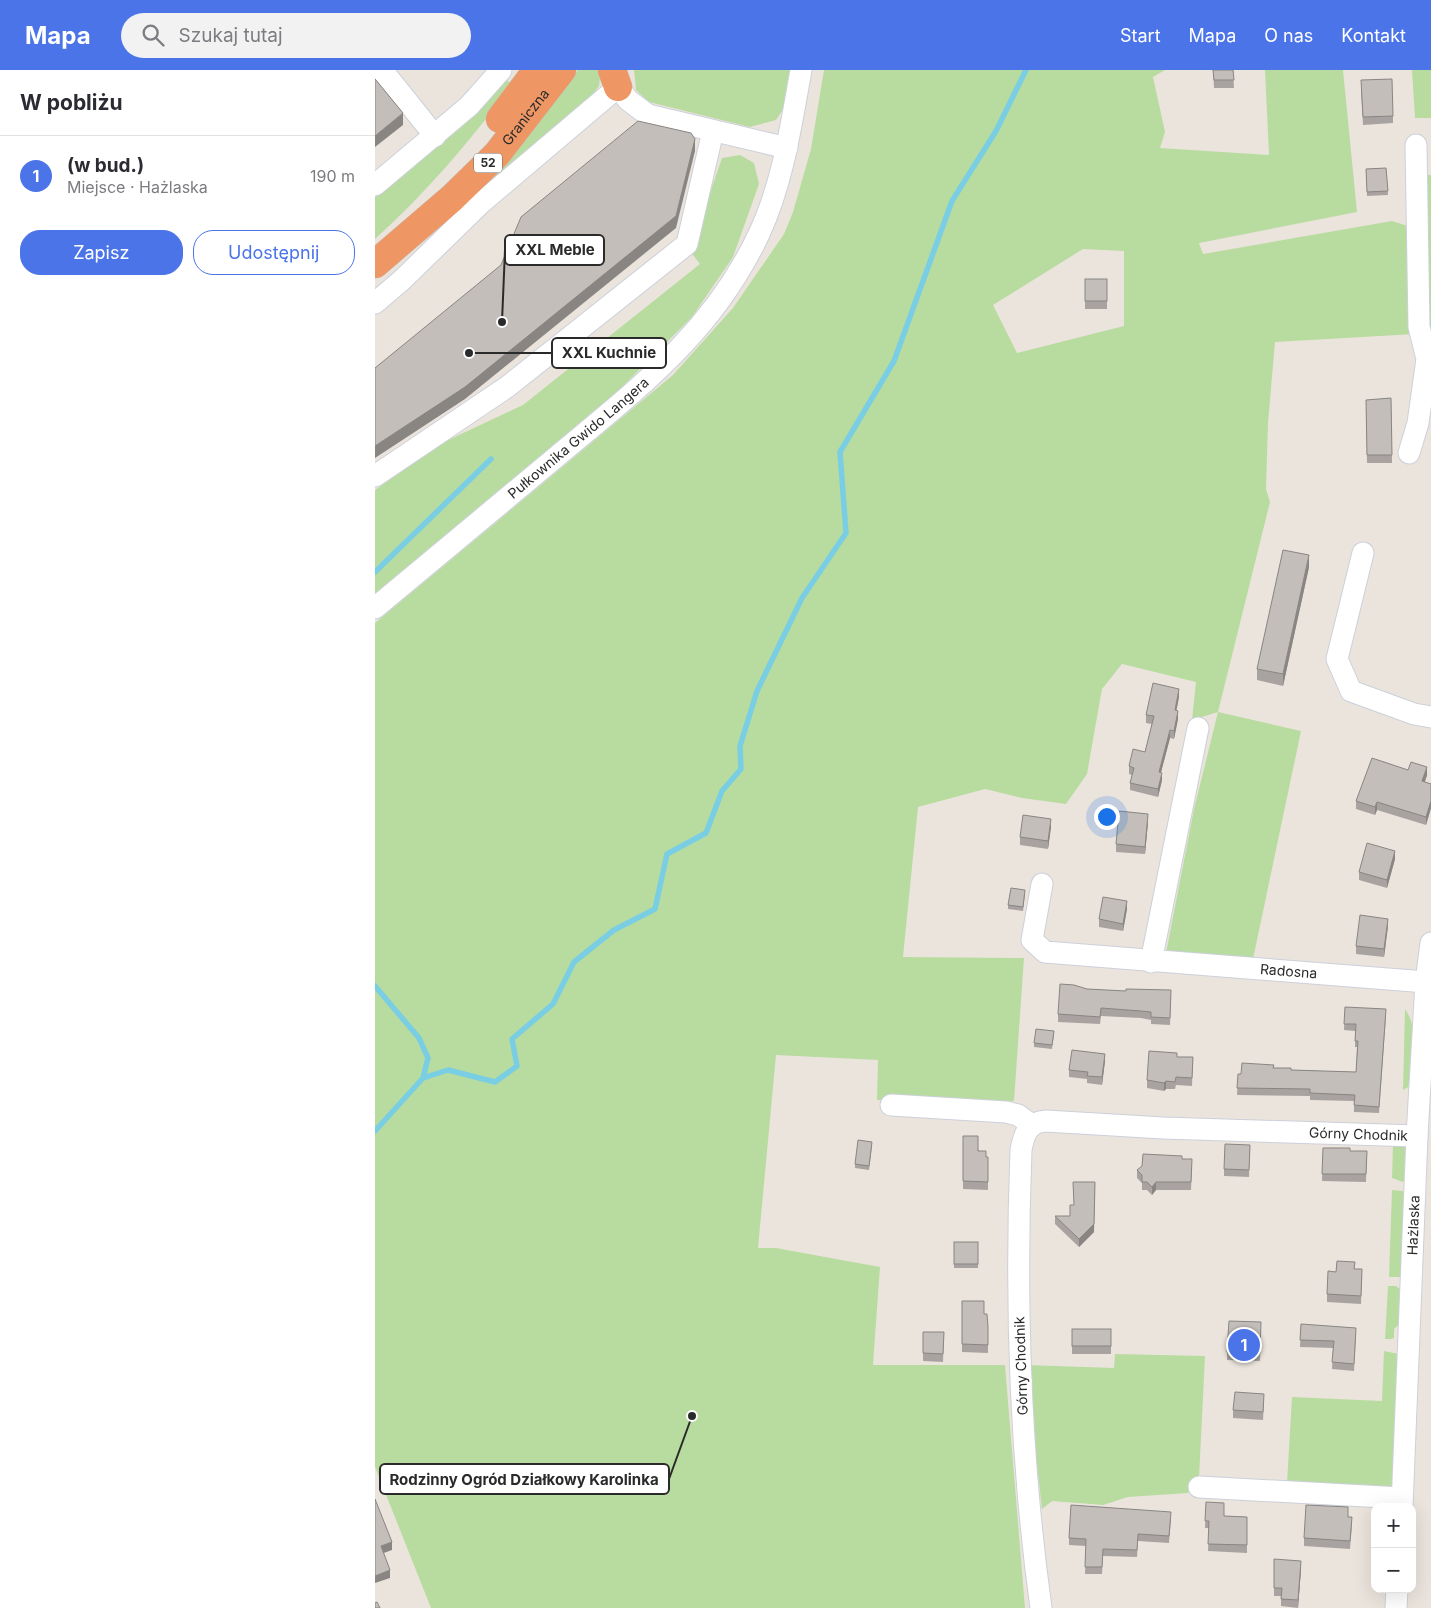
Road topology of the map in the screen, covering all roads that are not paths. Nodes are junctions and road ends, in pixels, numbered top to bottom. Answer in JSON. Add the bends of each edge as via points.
{"nodes":[{"id":1,"x":381,"y":70,"type":"edge"},
{"id":2,"x":501,"y":70,"type":"edge"},
{"id":3,"x":537,"y":70,"type":"edge"},
{"id":4,"x":561,"y":70,"type":"edge"},
{"id":5,"x":801,"y":70,"type":"edge"},
{"id":6,"x":615,"y":78,"type":"edge"},
{"id":7,"x":713,"y":131,"type":"junction"},
{"id":8,"x":435,"y":136,"type":"junction"},
{"id":9,"x":1416,"y":145,"type":"dead end"},
{"id":10,"x":787,"y":148,"type":"junction"},
{"id":11,"x":375,"y":185,"type":"edge"},
{"id":12,"x":400,"y":243,"type":"junction"},
{"id":13,"x":375,"y":264,"type":"edge"},
{"id":14,"x":375,"y":303,"type":"edge"},
{"id":15,"x":1429,"y":359,"type":"edge"},
{"id":16,"x":1409,"y":453,"type":"dead end"},
{"id":17,"x":375,"y":476,"type":"edge"},
{"id":18,"x":1363,"y":553,"type":"dead end"},
{"id":19,"x":375,"y":608,"type":"edge"},
{"id":20,"x":1431,"y":717,"type":"edge"},
{"id":21,"x":1198,"y":728,"type":"dead end"},
{"id":22,"x":1042,"y":884,"type":"dead end"},
{"id":23,"x":1431,"y":943,"type":"edge"},
{"id":24,"x":1151,"y":962,"type":"junction"},
{"id":25,"x":1426,"y":982,"type":"junction"},
{"id":26,"x":891,"y":1105,"type":"dead end"},
{"id":27,"x":1031,"y":1125,"type":"junction"},
{"id":28,"x":1417,"y":1136,"type":"junction"},
{"id":29,"x":1423,"y":1197,"type":"edge"},
{"id":30,"x":1199,"y":1487,"type":"dead end"},
{"id":31,"x":1402,"y":1502,"type":"edge"},
{"id":32,"x":1397,"y":1593,"type":"edge"},
{"id":33,"x":1041,"y":1608,"type":"edge"},
{"id":34,"x":1396,"y":1608,"type":"edge"}],
"edges":[{"from":1,"to":8,"type":"street"},
{"from":2,"to":8,"type":"street","via":[[469,106]]},
{"from":3,"to":12,"type":"highway","name":"Graniczna","number":"52","via":[[445,191]]},
{"from":4,"to":12,"type":"highway","name":"Graniczna","number":"52","via":[[497,154]]},
{"from":5,"to":10,"type":"street","name":"Pułkownika Gwido Langera"},
{"from":6,"to":7,"type":"street","via":[[639,110]]},
{"from":6,"to":14,"type":"street"},
{"from":7,"to":10,"type":"street"},
{"from":7,"to":17,"type":"street","via":[[687,244],[507,386]]},
{"from":8,"to":11,"type":"street"},
{"from":9,"to":15,"type":"street","via":[[1419,327]]},
{"from":10,"to":19,"type":"street","name":"Pułkownika Gwido Langera","via":[[772,204],[746,260],[708,318],[684,346],[654,375]]},
{"from":12,"to":13,"type":"highway","name":"Graniczna","number":"52"},
{"from":15,"to":16,"type":"street","via":[[1418,423]]},
{"from":18,"to":20,"type":"street","via":[[1337,659],[1351,691]]},
{"from":21,"to":24,"type":"street"},
{"from":22,"to":24,"type":"street","name":"Radosna","via":[[1032,940],[1045,952]]},
{"from":23,"to":25,"type":"street","name":"Hażlaska"},
{"from":24,"to":25,"type":"street","name":"Radosna"},
{"from":25,"to":28,"type":"street","name":"Hażlaska"},
{"from":26,"to":27,"type":"street","via":[[1006,1112]]},
{"from":27,"to":28,"type":"street","name":"Górny Chodnik","via":[[1046,1121]]},
{"from":27,"to":33,"type":"street","name":"Górny Chodnik","via":[[1021,1150],[1019,1326],[1030,1525]]},
{"from":28,"to":29,"type":"street","name":"Hażlaska"},
{"from":29,"to":31,"type":"street","name":"Hażlaska"},
{"from":30,"to":31,"type":"street"},
{"from":32,"to":34,"type":"street"}]}
